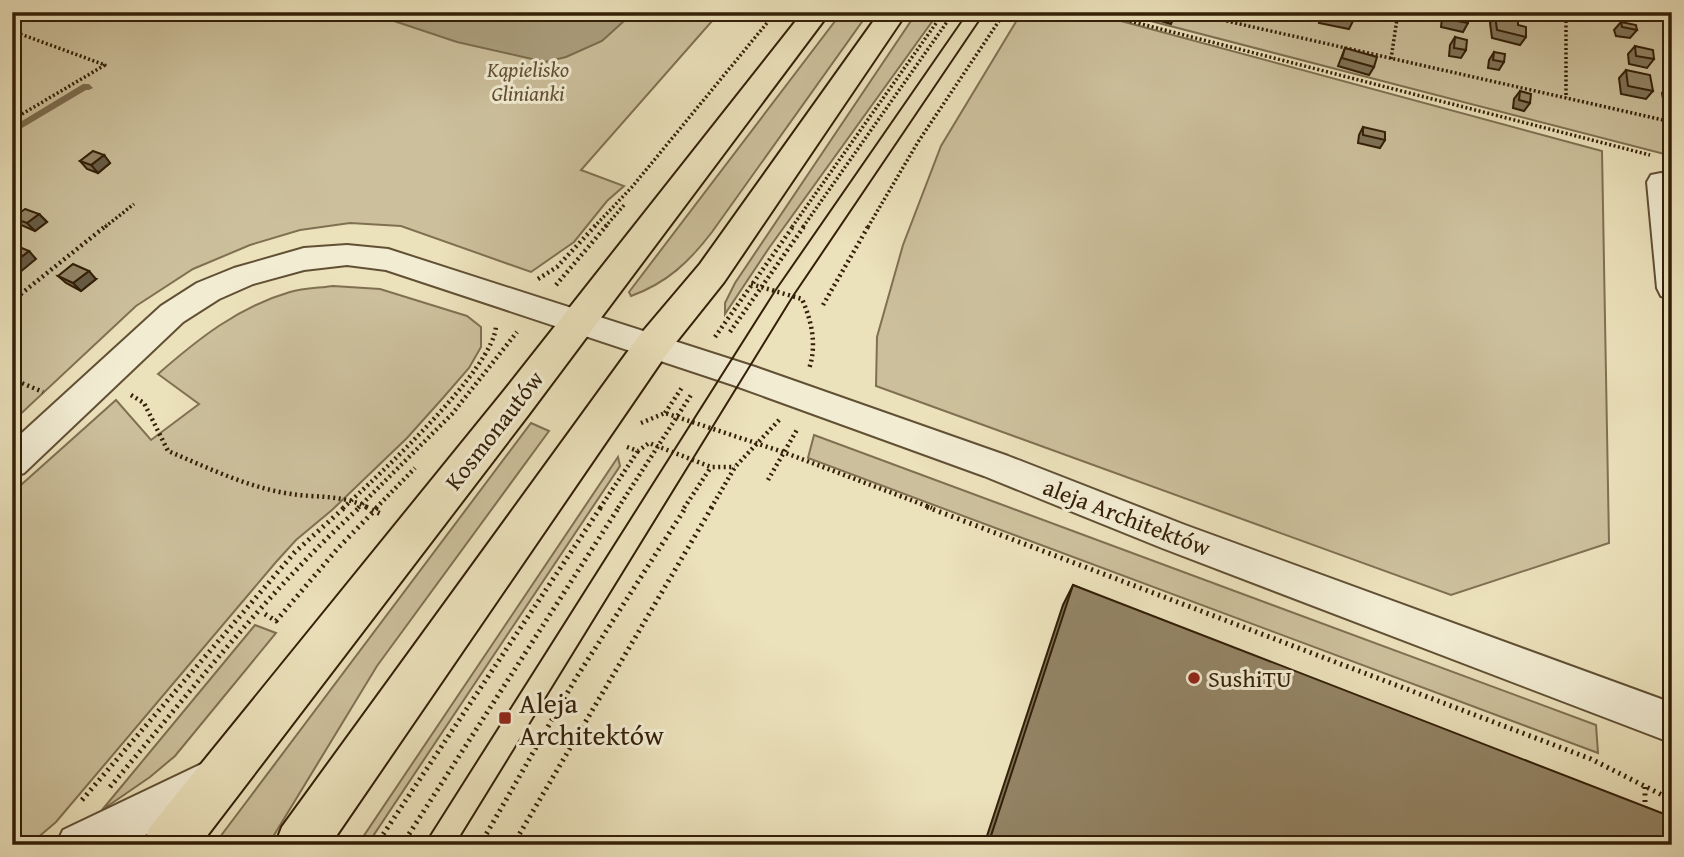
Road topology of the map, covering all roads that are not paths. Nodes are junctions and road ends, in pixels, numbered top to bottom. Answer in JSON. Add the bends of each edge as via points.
{"nodes":[{"id":1,"x":817,"y":12,"type":"edge"},
{"id":2,"x":894,"y":12,"type":"edge"},
{"id":3,"x":1660,"y":170,"type":"road end"},
{"id":4,"x":1672,"y":288,"type":"edge"},
{"id":5,"x":578,"y":321,"type":"junction"},
{"id":6,"x":652,"y":346,"type":"junction"},
{"id":7,"x":12,"y":463,"type":"edge"},
{"id":8,"x":1672,"y":723,"type":"edge"},
{"id":9,"x":219,"y":776,"type":"junction"},
{"id":10,"x":78,"y":826,"type":"edge"},
{"id":11,"x":168,"y":845,"type":"edge"},
{"id":12,"x":300,"y":845,"type":"edge"}],
"edges":[{"from":1,"to":5,"type":"main road","name":"Kosmonautów"},
{"from":2,"to":6,"type":"main road","via":[[712,273]]},
{"from":3,"to":4,"type":"street"},
{"from":5,"to":6,"type":"street","name":"aleja Architektów"},
{"from":5,"to":7,"type":"street","name":"aleja Architektów","via":[[388,260],[348,255],[304,259],[244,276],[208,291],[172,314]]},
{"from":5,"to":9,"type":"main road","name":"Kosmonautów"},
{"from":6,"to":8,"type":"street","name":"aleja Architektów","via":[[996,466]]},
{"from":6,"to":12,"type":"main road"},
{"from":9,"to":10,"type":"street"},
{"from":9,"to":11,"type":"main road","name":"Kosmonautów"}]}
